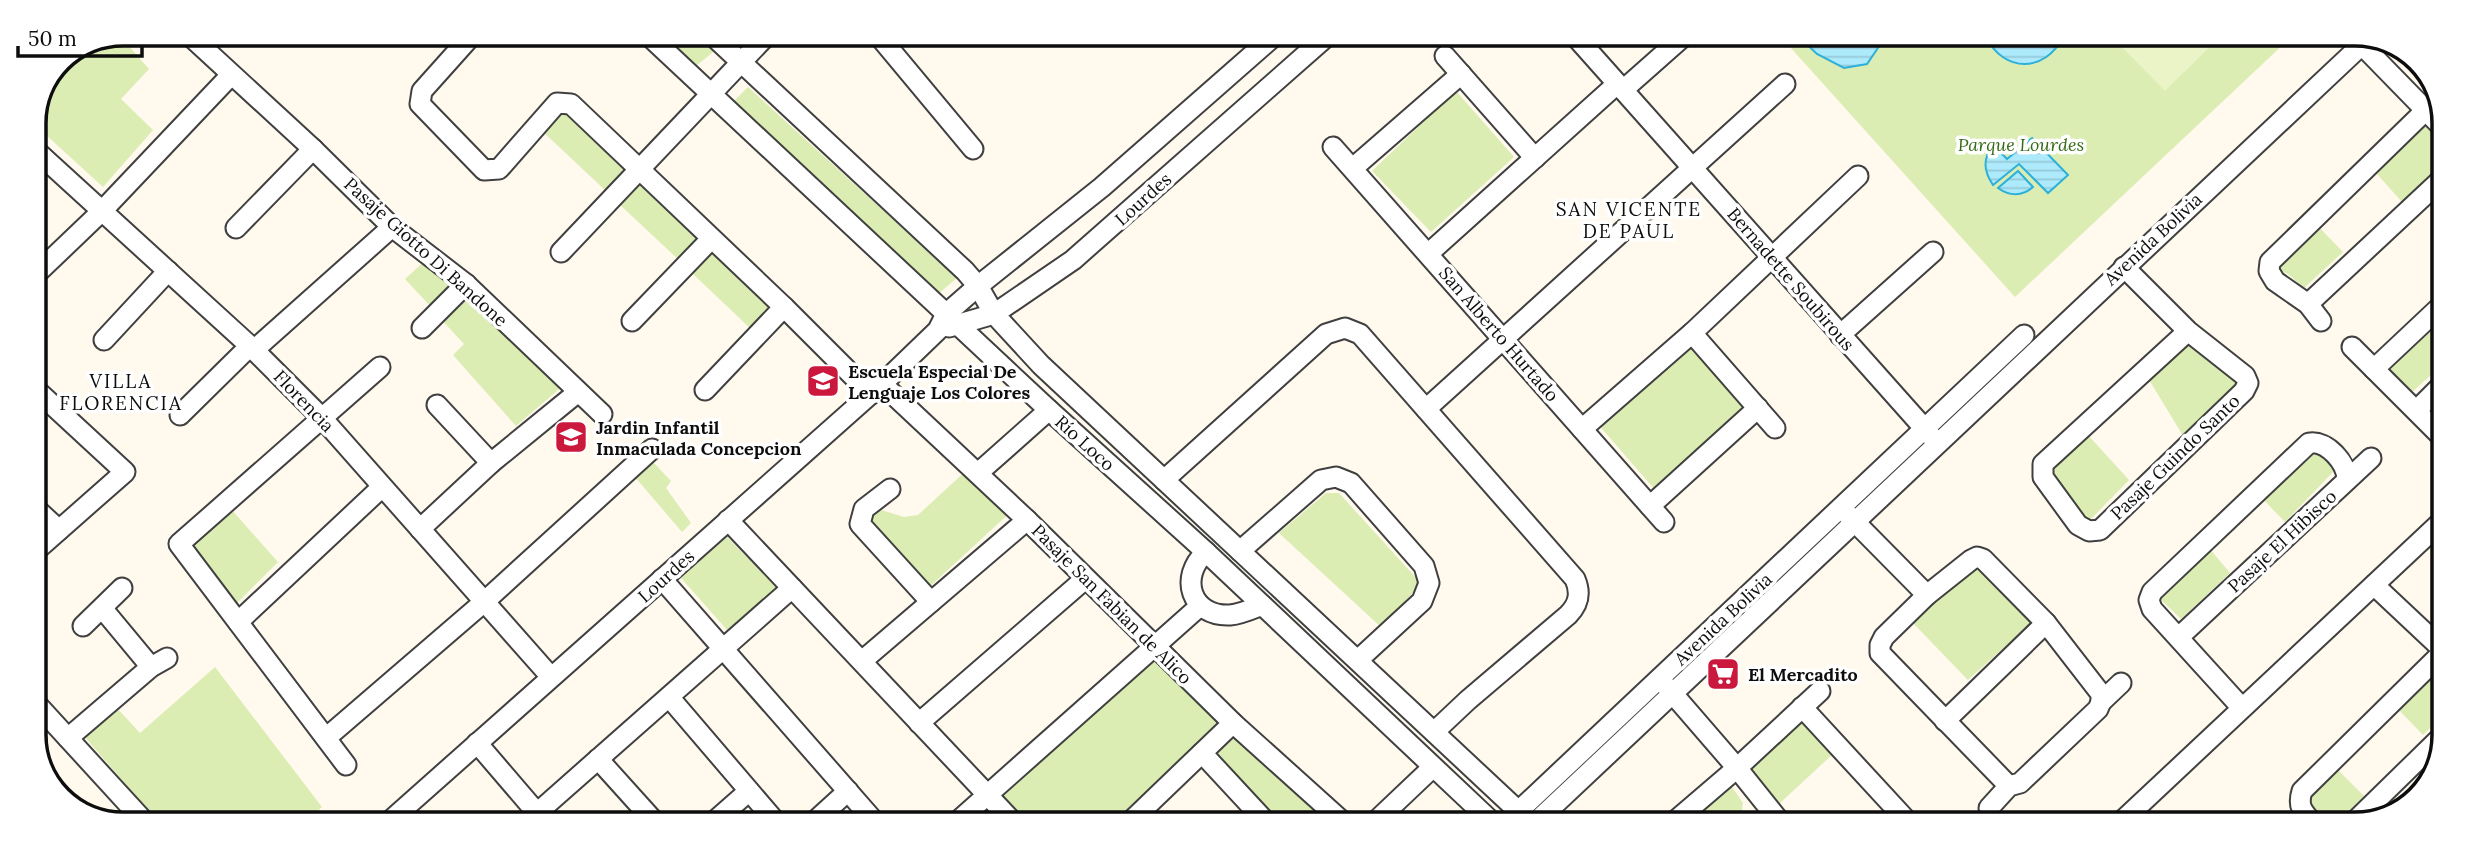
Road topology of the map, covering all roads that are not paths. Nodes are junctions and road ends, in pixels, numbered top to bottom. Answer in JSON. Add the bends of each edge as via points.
{"nodes":[{"id":1,"x":201,"y":46,"type":"edge"},
{"id":2,"x":462,"y":46,"type":"edge"},
{"id":3,"x":660,"y":46,"type":"edge"},
{"id":4,"x":724,"y":46,"type":"edge"},
{"id":5,"x":756,"y":46,"type":"edge"},
{"id":6,"x":887,"y":46,"type":"edge"},
{"id":7,"x":1263,"y":46,"type":"edge"},
{"id":8,"x":1316,"y":46,"type":"edge"},
{"id":9,"x":1585,"y":46,"type":"edge"},
{"id":10,"x":1671,"y":46,"type":"edge"},
{"id":11,"x":2361,"y":46,"type":"edge"},
{"id":12,"x":2370,"y":47,"type":"edge"},
{"id":13,"x":1445,"y":56,"type":"dead end"},
{"id":14,"x":741,"y":62,"type":"junction"},
{"id":15,"x":1461,"y":74,"type":"junction"},
{"id":16,"x":231,"y":75,"type":"junction"},
{"id":17,"x":1785,"y":85,"type":"dead end"},
{"id":18,"x":1620,"y":87,"type":"junction"},
{"id":19,"x":709,"y":93,"type":"junction"},
{"id":20,"x":2426,"y":110,"type":"junction"},
{"id":21,"x":2431,"y":115,"type":"edge"},
{"id":22,"x":1334,"y":147,"type":"dead end"},
{"id":23,"x":313,"y":149,"type":"junction"},
{"id":24,"x":973,"y":149,"type":"dead end"},
{"id":25,"x":1535,"y":158,"type":"junction"},
{"id":26,"x":46,"y":160,"type":"edge"},
{"id":27,"x":1353,"y":168,"type":"junction"},
{"id":28,"x":638,"y":169,"type":"junction"},
{"id":29,"x":1693,"y":169,"type":"junction"},
{"id":30,"x":1858,"y":176,"type":"dead end"},
{"id":31,"x":2431,"y":189,"type":"edge"},
{"id":32,"x":102,"y":211,"type":"junction"},
{"id":33,"x":392,"y":227,"type":"junction"},
{"id":34,"x":236,"y":228,"type":"dead end"},
{"id":35,"x":711,"y":239,"type":"junction"},
{"id":36,"x":561,"y":252,"type":"dead end"},
{"id":37,"x":1933,"y":252,"type":"dead end"},
{"id":38,"x":1429,"y":253,"type":"junction"},
{"id":39,"x":1772,"y":257,"type":"junction"},
{"id":40,"x":46,"y":265,"type":"edge"},
{"id":41,"x":2124,"y":267,"type":"junction"},
{"id":42,"x":168,"y":271,"type":"junction"},
{"id":43,"x":466,"y":284,"type":"junction"},
{"id":44,"x":978,"y":286,"type":"junction"},
{"id":45,"x":2308,"y":304,"type":"junction"},
{"id":46,"x":784,"y":307,"type":"junction"},
{"id":47,"x":994,"y":314,"type":"junction"},
{"id":48,"x":2431,"y":315,"type":"edge"},
{"id":49,"x":632,"y":321,"type":"dead end"},
{"id":50,"x":2321,"y":321,"type":"dead end"},
{"id":51,"x":948,"y":323,"type":"junction"},
{"id":52,"x":422,"y":328,"type":"dead end"},
{"id":53,"x":2188,"y":331,"type":"junction"},
{"id":54,"x":1692,"y":333,"type":"junction"},
{"id":55,"x":1840,"y":335,"type":"junction"},
{"id":56,"x":2024,"y":335,"type":"dead end"},
{"id":57,"x":104,"y":340,"type":"dead end"},
{"id":58,"x":1504,"y":340,"type":"junction"},
{"id":59,"x":2352,"y":346,"type":"dead end"},
{"id":60,"x":252,"y":348,"type":"junction"},
{"id":61,"x":380,"y":367,"type":"dead end"},
{"id":62,"x":2374,"y":369,"type":"junction"},
{"id":63,"x":876,"y":389,"type":"junction"},
{"id":64,"x":705,"y":390,"type":"dead end"},
{"id":65,"x":578,"y":392,"type":"junction"},
{"id":66,"x":2431,"y":396,"type":"edge"},
{"id":67,"x":46,"y":399,"type":"edge"},
{"id":68,"x":438,"y":405,"type":"dead end"},
{"id":69,"x":1758,"y":408,"type":"junction"},
{"id":70,"x":1426,"y":409,"type":"junction"},
{"id":71,"x":1049,"y":410,"type":"junction"},
{"id":72,"x":2417,"y":410,"type":"junction"},
{"id":73,"x":602,"y":414,"type":"dead end"},
{"id":74,"x":180,"y":415,"type":"dead end"},
{"id":75,"x":322,"y":418,"type":"junction"},
{"id":76,"x":2431,"y":426,"type":"edge"},
{"id":77,"x":1775,"y":428,"type":"dead end"},
{"id":78,"x":1923,"y":428,"type":"junction"},
{"id":79,"x":1582,"y":429,"type":"junction"},
{"id":80,"x":1938,"y":442,"type":"junction"},
{"id":81,"x":652,"y":449,"type":"dead end"},
{"id":82,"x":2371,"y":458,"type":"dead end"},
{"id":83,"x":491,"y":463,"type":"junction"},
{"id":84,"x":978,"y":473,"type":"junction"},
{"id":85,"x":1164,"y":480,"type":"junction"},
{"id":86,"x":2347,"y":480,"type":"junction"},
{"id":87,"x":382,"y":486,"type":"junction"},
{"id":88,"x":890,"y":489,"type":"dead end"},
{"id":89,"x":1650,"y":506,"type":"junction"},
{"id":90,"x":1840,"y":507,"type":"junction"},
{"id":91,"x":46,"y":518,"type":"edge"},
{"id":92,"x":729,"y":520,"type":"junction"},
{"id":93,"x":1027,"y":520,"type":"junction"},
{"id":94,"x":1855,"y":521,"type":"junction"},
{"id":95,"x":1664,"y":522,"type":"dead end"},
{"id":96,"x":420,"y":529,"type":"junction"},
{"id":97,"x":59,"y":530,"type":"junction"},
{"id":98,"x":2432,"y":532,"type":"edge"},
{"id":99,"x":46,"y":542,"type":"edge"},
{"id":100,"x":1240,"y":551,"type":"junction"},
{"id":101,"x":1206,"y":552,"type":"junction"},
{"id":102,"x":662,"y":579,"type":"junction"},
{"id":103,"x":1085,"y":579,"type":"junction"},
{"id":104,"x":2374,"y":585,"type":"junction"},
{"id":105,"x":122,"y":588,"type":"dead end"},
{"id":106,"x":792,"y":588,"type":"junction"},
{"id":107,"x":1927,"y":596,"type":"junction"},
{"id":108,"x":484,"y":602,"type":"junction"},
{"id":109,"x":931,"y":602,"type":"junction"},
{"id":110,"x":1262,"y":605,"type":"junction"},
{"id":111,"x":1200,"y":606,"type":"junction"},
{"id":112,"x":102,"y":608,"type":"junction"},
{"id":113,"x":238,"y":622,"type":"junction"},
{"id":114,"x":2046,"y":623,"type":"junction"},
{"id":115,"x":83,"y":626,"type":"dead end"},
{"id":116,"x":2179,"y":637,"type":"junction"},
{"id":117,"x":2432,"y":639,"type":"edge"},
{"id":118,"x":1153,"y":646,"type":"junction"},
{"id":119,"x":723,"y":649,"type":"junction"},
{"id":120,"x":1358,"y":660,"type":"junction"},
{"id":121,"x":862,"y":662,"type":"junction"},
{"id":122,"x":2432,"y":662,"type":"edge"},
{"id":123,"x":551,"y":677,"type":"junction"},
{"id":124,"x":1660,"y":678,"type":"junction"},
{"id":125,"x":2121,"y":683,"type":"dead end"},
{"id":126,"x":1820,"y":691,"type":"dead end"},
{"id":127,"x":1672,"y":696,"type":"junction"},
{"id":128,"x":669,"y":697,"type":"junction"},
{"id":129,"x":2101,"y":702,"type":"junction"},
{"id":130,"x":1802,"y":707,"type":"junction"},
{"id":131,"x":2242,"y":708,"type":"junction"},
{"id":132,"x":46,"y":714,"type":"edge"},
{"id":133,"x":1945,"y":721,"type":"junction"},
{"id":134,"x":919,"y":723,"type":"junction"},
{"id":135,"x":1233,"y":723,"type":"junction"},
{"id":136,"x":1434,"y":732,"type":"junction"},
{"id":137,"x":68,"y":738,"type":"junction"},
{"id":138,"x":326,"y":738,"type":"junction"},
{"id":139,"x":477,"y":743,"type":"junction"},
{"id":140,"x":2430,"y":747,"type":"edge"},
{"id":141,"x":1202,"y":753,"type":"junction"},
{"id":142,"x":598,"y":759,"type":"junction"},
{"id":143,"x":346,"y":765,"type":"dead end"},
{"id":144,"x":1433,"y":767,"type":"junction"},
{"id":145,"x":1737,"y":768,"type":"junction"},
{"id":146,"x":2009,"y":786,"type":"junction"},
{"id":147,"x":749,"y":791,"type":"junction"},
{"id":148,"x":849,"y":791,"type":"junction"},
{"id":149,"x":987,"y":794,"type":"junction"},
{"id":150,"x":1989,"y":808,"type":"dead end"},
{"id":151,"x":2365,"y":811,"type":"edge"},
{"id":152,"x":136,"y":812,"type":"edge"},
{"id":153,"x":408,"y":812,"type":"edge"},
{"id":154,"x":537,"y":812,"type":"edge"},
{"id":155,"x":544,"y":812,"type":"edge"},
{"id":156,"x":646,"y":812,"type":"edge"},
{"id":157,"x":725,"y":812,"type":"edge"},
{"id":158,"x":767,"y":812,"type":"edge"},
{"id":159,"x":825,"y":812,"type":"edge"},
{"id":160,"x":866,"y":812,"type":"edge"},
{"id":161,"x":968,"y":812,"type":"edge"},
{"id":162,"x":1004,"y":812,"type":"edge"},
{"id":163,"x":1140,"y":812,"type":"edge"},
{"id":164,"x":1253,"y":812,"type":"edge"},
{"id":165,"x":1332,"y":812,"type":"edge"},
{"id":166,"x":1386,"y":812,"type":"edge"},
{"id":167,"x":1481,"y":812,"type":"edge"},
{"id":168,"x":1512,"y":812,"type":"edge"},
{"id":169,"x":1524,"y":812,"type":"edge"},
{"id":170,"x":1547,"y":812,"type":"edge"},
{"id":171,"x":1690,"y":812,"type":"edge"},
{"id":172,"x":1772,"y":812,"type":"edge"},
{"id":173,"x":1899,"y":812,"type":"edge"},
{"id":174,"x":2132,"y":812,"type":"edge"},
{"id":175,"x":2303,"y":812,"type":"edge"}],
"edges":[{"from":1,"to":16,"type":"street","name":"Pasaje Giotto Di Bandone"},
{"from":2,"to":28,"type":"street","name":"Pasaje San Fabian de Alico","via":[[422,91],[420,104],[484,170],[499,169],[557,103],[571,104]]},
{"from":3,"to":19,"type":"street","name":"Río Loco"},
{"from":4,"to":14,"type":"street","name":"Río Loco"},
{"from":5,"to":14,"type":"street"},
{"from":6,"to":24,"type":"street"},
{"from":7,"to":44,"type":"street","name":"Lourdes","via":[[1102,187]]},
{"from":8,"to":47,"type":"street","name":"Lourdes","via":[[1073,260]]},
{"from":9,"to":18,"type":"street","name":"Bernadette Soubirous"},
{"from":10,"to":18,"type":"street"},
{"from":11,"to":41,"type":"street","name":"Avenida Bolivia"},
{"from":12,"to":20,"type":"street"},
{"from":13,"to":15,"type":"street"},
{"from":14,"to":19,"type":"street"},
{"from":14,"to":44,"type":"street","name":"Río Loco"},
{"from":15,"to":25,"type":"street"},
{"from":15,"to":27,"type":"street"},
{"from":16,"to":23,"type":"street","name":"Pasaje Giotto Di Bandone"},
{"from":16,"to":32,"type":"street"},
{"from":17,"to":29,"type":"street"},
{"from":18,"to":25,"type":"street"},
{"from":18,"to":29,"type":"street","name":"Bernadette Soubirous"},
{"from":19,"to":28,"type":"street"},
{"from":19,"to":51,"type":"street","name":"Río Loco"},
{"from":20,"to":21,"type":"street"},
{"from":20,"to":45,"type":"street","via":[[2270,262],[2274,281]]},
{"from":22,"to":27,"type":"street","name":"San Alberto Hurtado"},
{"from":23,"to":33,"type":"street","name":"Pasaje Giotto Di Bandone"},
{"from":23,"to":34,"type":"street"},
{"from":25,"to":38,"type":"street"},
{"from":26,"to":32,"type":"street","name":"Florencia"},
{"from":27,"to":38,"type":"street","name":"San Alberto Hurtado"},
{"from":28,"to":35,"type":"street","name":"Pasaje San Fabian de Alico"},
{"from":28,"to":36,"type":"street"},
{"from":29,"to":39,"type":"street","name":"Bernadette Soubirous"},
{"from":29,"to":58,"type":"street"},
{"from":30,"to":39,"type":"street"},
{"from":31,"to":45,"type":"street"},
{"from":32,"to":40,"type":"street"},
{"from":32,"to":42,"type":"street","name":"Florencia"},
{"from":33,"to":43,"type":"street","name":"Pasaje Giotto Di Bandone"},
{"from":33,"to":60,"type":"street"},
{"from":35,"to":46,"type":"street","name":"Pasaje San Fabian de Alico"},
{"from":35,"to":49,"type":"street"},
{"from":37,"to":55,"type":"street"},
{"from":38,"to":58,"type":"street","name":"San Alberto Hurtado"},
{"from":39,"to":54,"type":"street"},
{"from":39,"to":55,"type":"street","name":"Bernadette Soubirous"},
{"from":41,"to":53,"type":"street"},
{"from":41,"to":80,"type":"street","name":"Avenida Bolivia"},
{"from":42,"to":57,"type":"street"},
{"from":42,"to":60,"type":"street","name":"Florencia"},
{"from":43,"to":52,"type":"street"},
{"from":43,"to":65,"type":"street","name":"Pasaje Giotto Di Bandone"},
{"from":44,"to":47,"type":"street","name":"Río Loco"},
{"from":44,"to":51,"type":"street","name":"Lourdes"},
{"from":45,"to":50,"type":"street"},
{"from":46,"to":63,"type":"street","name":"Pasaje San Fabian de Alico"},
{"from":46,"to":64,"type":"street"},
{"from":47,"to":51,"type":"street","name":"Lourdes"},
{"from":47,"to":85,"type":"street","name":"Río Loco","via":[[1041,365]]},
{"from":48,"to":62,"type":"street"},
{"from":51,"to":63,"type":"street","name":"Lourdes"},
{"from":51,"to":71,"type":"street","name":"Río Loco"},
{"from":53,"to":53,"type":"street","name":"Pasaje Guindo Santo","via":[[2043,464],[2043,477],[2078,526],[2100,530],[2244,391],[2245,376]]},
{"from":54,"to":69,"type":"street"},
{"from":54,"to":79,"type":"street"},
{"from":55,"to":78,"type":"street","name":"Bernadette Soubirous"},
{"from":56,"to":78,"type":"street","name":"Avenida Bolivia"},
{"from":58,"to":70,"type":"street"},
{"from":58,"to":79,"type":"street","name":"San Alberto Hurtado"},
{"from":59,"to":62,"type":"street"},
{"from":60,"to":74,"type":"street"},
{"from":60,"to":75,"type":"street","name":"Florencia"},
{"from":61,"to":75,"type":"street"},
{"from":62,"to":72,"type":"street"},
{"from":63,"to":84,"type":"street","name":"Pasaje San Fabian de Alico"},
{"from":63,"to":92,"type":"street","name":"Lourdes"},
{"from":65,"to":73,"type":"street","name":"Pasaje Giotto Di Bandone"},
{"from":65,"to":83,"type":"street"},
{"from":66,"to":72,"type":"street"},
{"from":67,"to":97,"type":"street","via":[[125,472]]},
{"from":68,"to":83,"type":"street"},
{"from":69,"to":77,"type":"street"},
{"from":69,"to":89,"type":"street"},
{"from":70,"to":85,"type":"street","via":[[1360,334],[1338,329],[1326,334]]},
{"from":70,"to":136,"type":"street","via":[[1575,579],[1579,595],[1568,615]]},
{"from":71,"to":84,"type":"street"},
{"from":71,"to":101,"type":"street","name":"Río Loco"},
{"from":72,"to":76,"type":"street"},
{"from":75,"to":87,"type":"street","name":"Florencia"},
{"from":75,"to":113,"type":"street","via":[[179,544]]},
{"from":78,"to":80,"type":"street"},
{"from":78,"to":90,"type":"street","name":"Avenida Bolivia"},
{"from":79,"to":89,"type":"street","name":"San Alberto Hurtado"},
{"from":80,"to":94,"type":"street","name":"Avenida Bolivia"},
{"from":81,"to":108,"type":"street"},
{"from":82,"to":86,"type":"street"},
{"from":83,"to":96,"type":"street"},
{"from":84,"to":93,"type":"street","name":"Pasaje San Fabian de Alico"},
{"from":85,"to":100,"type":"street","name":"Río Loco"},
{"from":86,"to":116,"type":"street","name":"Pasaje El Hibisco"},
{"from":86,"to":116,"type":"street","name":"Pasaje El Hibisco","via":[[2345,467],[2325,445],[2309,443],[2152,592],[2152,609]]},
{"from":87,"to":96,"type":"street","name":"Florencia"},
{"from":87,"to":113,"type":"street"},
{"from":88,"to":109,"type":"street","via":[[864,509],[860,524]]},
{"from":89,"to":95,"type":"street","name":"San Alberto Hurtado"},
{"from":90,"to":94,"type":"street"},
{"from":90,"to":124,"type":"street","name":"Avenida Bolivia"},
{"from":91,"to":97,"type":"street"},
{"from":92,"to":102,"type":"street","name":"Lourdes"},
{"from":92,"to":106,"type":"street"},
{"from":93,"to":103,"type":"street","name":"Pasaje San Fabian de Alico"},
{"from":93,"to":109,"type":"street"},
{"from":94,"to":107,"type":"street"},
{"from":94,"to":127,"type":"street","name":"Avenida Bolivia"},
{"from":96,"to":108,"type":"street","name":"Florencia"},
{"from":97,"to":99,"type":"street"},
{"from":98,"to":104,"type":"street"},
{"from":100,"to":120,"type":"street","name":"Río Loco"},
{"from":100,"to":120,"type":"street","via":[[1321,480],[1336,477],[1351,483],[1429,577],[1422,601]]},
{"from":101,"to":110,"type":"street","name":"Río Loco"},
{"from":101,"to":111,"type":"street","via":[[1191,571],[1190,583]]},
{"from":102,"to":119,"type":"street"},
{"from":102,"to":123,"type":"street","name":"Lourdes"},
{"from":103,"to":118,"type":"street","name":"Pasaje San Fabian de Alico"},
{"from":103,"to":134,"type":"street"},
{"from":104,"to":117,"type":"street"},
{"from":104,"to":131,"type":"street"},
{"from":105,"to":112,"type":"street"},
{"from":106,"to":119,"type":"street"},
{"from":106,"to":121,"type":"street"},
{"from":107,"to":114,"type":"street","via":[[1977,557]]},
{"from":107,"to":133,"type":"street","via":[[1884,637],[1880,653]]},
{"from":108,"to":123,"type":"street","name":"Florencia"},
{"from":108,"to":138,"type":"street"},
{"from":109,"to":121,"type":"street"},
{"from":110,"to":111,"type":"street","via":[[1230,615]]},
{"from":110,"to":144,"type":"street","name":"Río Loco"},
{"from":111,"to":118,"type":"street"},
{"from":112,"to":115,"type":"street"},
{"from":112,"to":137,"type":"street","via":[[159,663]]},
{"from":113,"to":138,"type":"street"},
{"from":114,"to":129,"type":"street","via":[[2101,694]]},
{"from":114,"to":133,"type":"street"},
{"from":116,"to":131,"type":"street"},
{"from":118,"to":135,"type":"street","name":"Pasaje San Fabian de Alico"},
{"from":118,"to":149,"type":"street"},
{"from":119,"to":128,"type":"street"},
{"from":119,"to":148,"type":"street"},
{"from":120,"to":136,"type":"street","name":"Río Loco"},
{"from":121,"to":134,"type":"street"},
{"from":122,"to":175,"type":"street","via":[[2302,791]]},
{"from":123,"to":139,"type":"street","name":"Lourdes"},
{"from":124,"to":127,"type":"street"},
{"from":124,"to":169,"type":"street","name":"Avenida Bolivia"},
{"from":125,"to":129,"type":"street"},
{"from":126,"to":130,"type":"street"},
{"from":127,"to":145,"type":"street"},
{"from":127,"to":170,"type":"street","name":"Avenida Bolivia"},
{"from":128,"to":142,"type":"street"},
{"from":128,"to":147,"type":"street"},
{"from":129,"to":146,"type":"street","via":[[2020,783]]},
{"from":130,"to":145,"type":"street"},
{"from":130,"to":173,"type":"street"},
{"from":131,"to":174,"type":"street"},
{"from":132,"to":137,"type":"street"},
{"from":133,"to":146,"type":"street"},
{"from":134,"to":149,"type":"street"},
{"from":135,"to":141,"type":"street"},
{"from":135,"to":165,"type":"street","name":"Pasaje San Fabian de Alico"},
{"from":136,"to":168,"type":"street","name":"Río Loco"},
{"from":137,"to":152,"type":"street"},
{"from":138,"to":143,"type":"street"},
{"from":139,"to":153,"type":"street","name":"Lourdes"},
{"from":139,"to":154,"type":"street"},
{"from":140,"to":151,"type":"street"},
{"from":141,"to":163,"type":"street"},
{"from":141,"to":164,"type":"street"},
{"from":142,"to":155,"type":"street"},
{"from":142,"to":156,"type":"street"},
{"from":144,"to":166,"type":"street"},
{"from":144,"to":167,"type":"street","name":"Río Loco"},
{"from":145,"to":171,"type":"street"},
{"from":145,"to":172,"type":"street"},
{"from":146,"to":150,"type":"street"},
{"from":147,"to":157,"type":"street"},
{"from":147,"to":158,"type":"street"},
{"from":148,"to":159,"type":"street"},
{"from":148,"to":160,"type":"street"},
{"from":149,"to":161,"type":"street"},
{"from":149,"to":162,"type":"street"}]}
